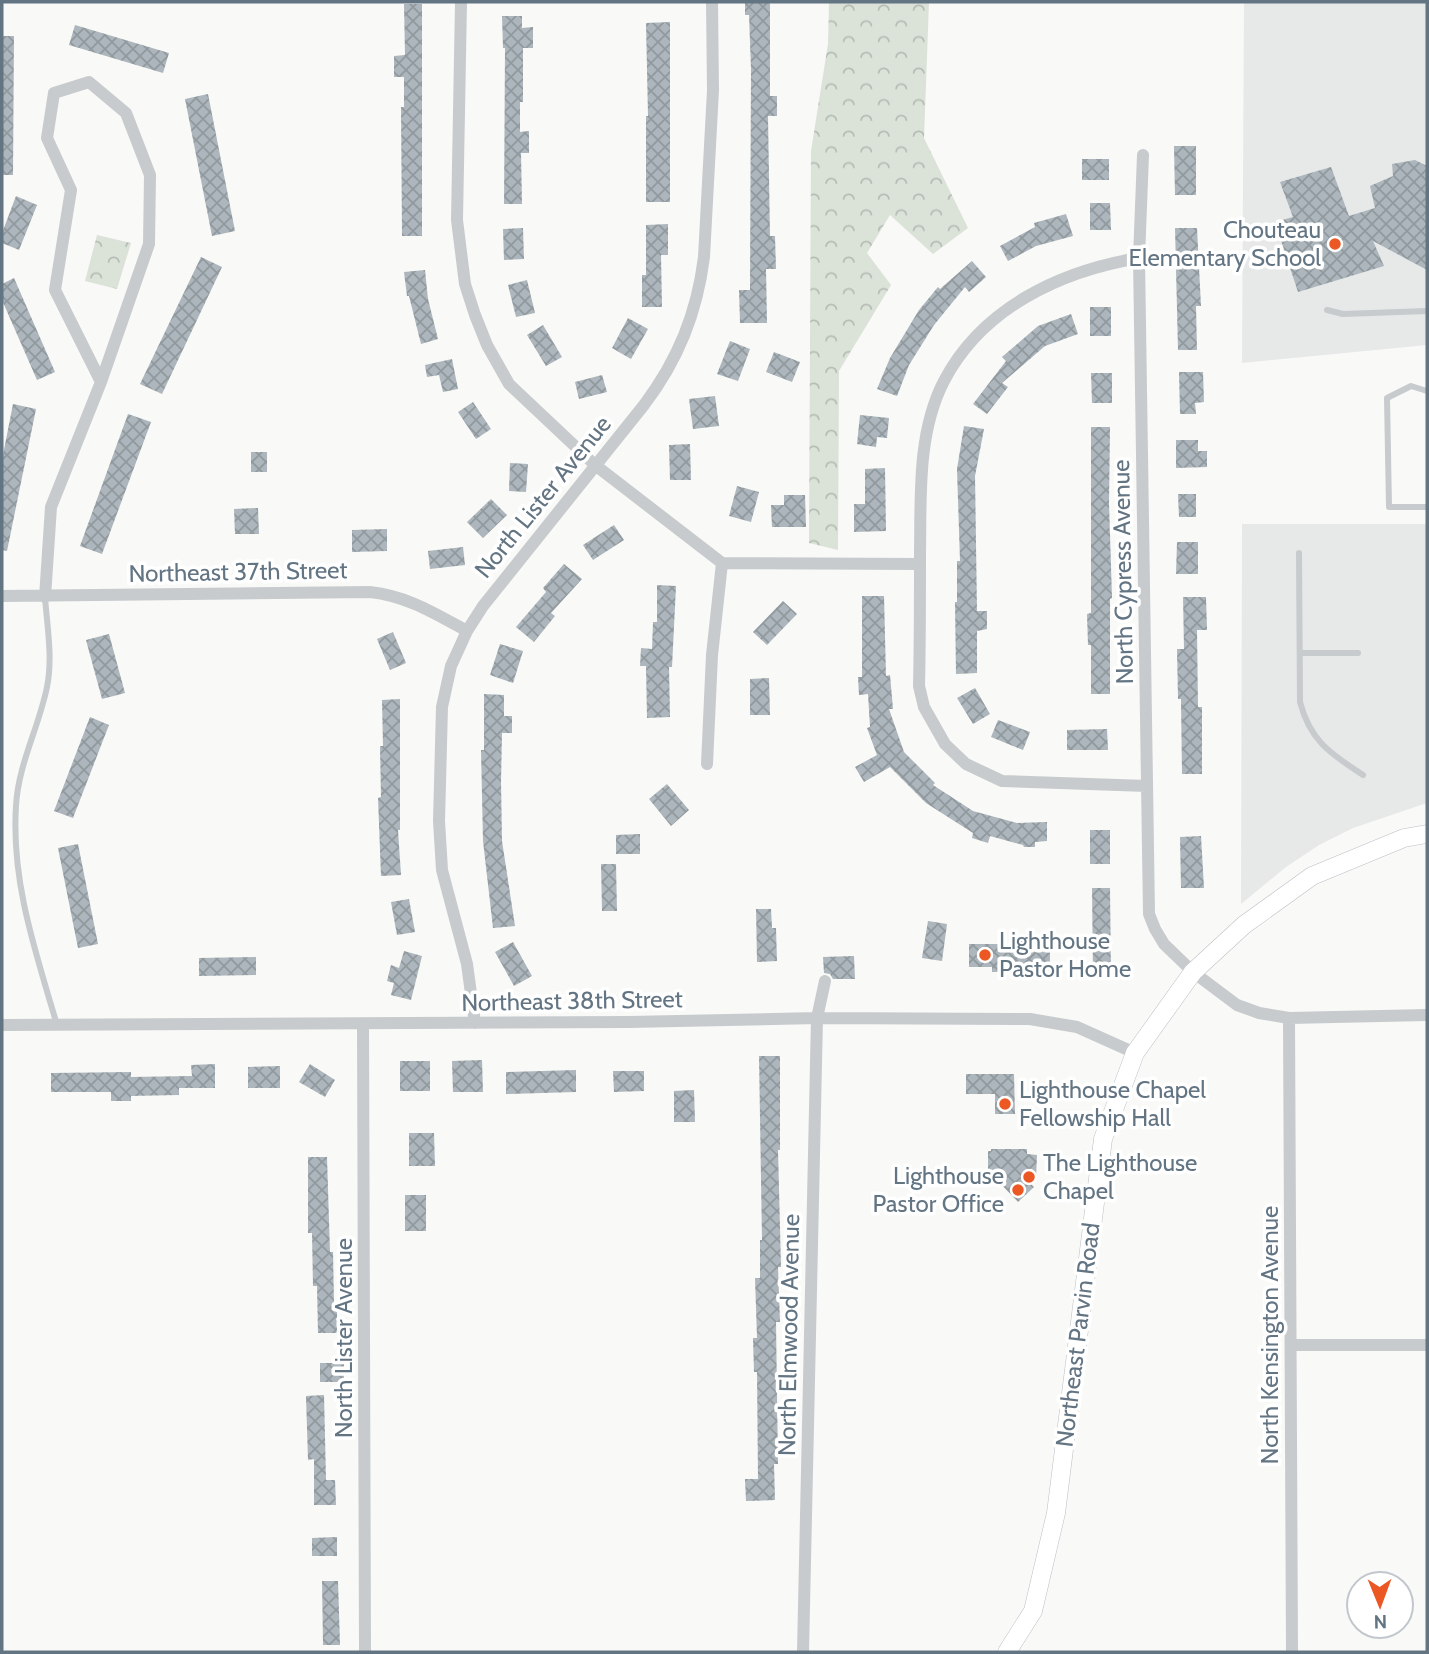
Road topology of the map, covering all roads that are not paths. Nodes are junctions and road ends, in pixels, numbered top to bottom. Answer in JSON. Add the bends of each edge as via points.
{"nodes":[{"id":1,"x":461,"y":2,"type":"edge"},
{"id":2,"x":712,"y":2,"type":"edge"},
{"id":3,"x":1143,"y":155,"type":"dead end"},
{"id":4,"x":1139,"y":258,"type":"junction"},
{"id":5,"x":1327,"y":310,"type":"dead end"},
{"id":6,"x":1427,"y":311,"type":"edge"},
{"id":7,"x":101,"y":382,"type":"junction"},
{"id":8,"x":1427,"y":391,"type":"edge"},
{"id":9,"x":595,"y":465,"type":"junction"},
{"id":10,"x":1427,"y":507,"type":"edge"},
{"id":11,"x":1299,"y":553,"type":"dead end"},
{"id":12,"x":722,"y":563,"type":"junction"},
{"id":13,"x":920,"y":564,"type":"junction"},
{"id":14,"x":2,"y":596,"type":"edge"},
{"id":15,"x":45,"y":597,"type":"junction"},
{"id":16,"x":467,"y":631,"type":"junction"},
{"id":17,"x":1300,"y":653,"type":"junction"},
{"id":18,"x":1358,"y":653,"type":"dead end"},
{"id":19,"x":707,"y":764,"type":"dead end"},
{"id":20,"x":1363,"y":775,"type":"dead end"},
{"id":21,"x":1147,"y":786,"type":"junction"},
{"id":22,"x":1427,"y":834,"type":"edge"},
{"id":23,"x":1193,"y":972,"type":"junction"},
{"id":24,"x":825,"y":981,"type":"dead end"},
{"id":25,"x":1427,"y":1015,"type":"edge"},
{"id":26,"x":817,"y":1018,"type":"junction"},
{"id":27,"x":1290,"y":1018,"type":"junction"},
{"id":28,"x":475,"y":1023,"type":"junction"},
{"id":29,"x":363,"y":1024,"type":"junction"},
{"id":30,"x":2,"y":1025,"type":"edge"},
{"id":31,"x":57,"y":1025,"type":"junction"},
{"id":32,"x":1135,"y":1053,"type":"junction"},
{"id":33,"x":1291,"y":1345,"type":"junction"},
{"id":34,"x":1427,"y":1345,"type":"edge"},
{"id":35,"x":365,"y":1652,"type":"edge"},
{"id":36,"x":803,"y":1652,"type":"edge"},
{"id":37,"x":1007,"y":1652,"type":"edge"},
{"id":38,"x":1292,"y":1652,"type":"edge"}],
"edges":[{"from":1,"to":9,"type":"street","via":[[457,220],[465,284],[487,345],[509,384]]},
{"from":2,"to":9,"type":"street","name":"North Lister Avenue","via":[[710,171],[704,257],[694,310],[686,336],[660,383]]},
{"from":3,"to":4,"type":"street","name":"North Cypress Avenue"},
{"from":4,"to":13,"type":"street","via":[[1083,271],[1030,294],[988,324],[963,352],[943,382],[930,420],[922,465]]},
{"from":4,"to":21,"type":"street","name":"North Cypress Avenue"},
{"from":5,"to":6,"type":"lane","via":[[1343,314]]},
{"from":7,"to":7,"type":"street","via":[[149,244],[150,175],[126,113],[89,82],[54,93],[47,138],[71,190],[55,290]]},
{"from":7,"to":15,"type":"street","via":[[51,507]]},
{"from":8,"to":10,"type":"lane","via":[[1412,386],[1387,398],[1389,507]]},
{"from":9,"to":12,"type":"street"},
{"from":9,"to":16,"type":"street","name":"North Lister Avenue"},
{"from":11,"to":17,"type":"lane"},
{"from":12,"to":13,"type":"street"},
{"from":12,"to":19,"type":"street"},
{"from":13,"to":21,"type":"street","via":[[919,686],[924,707],[945,744],[966,764],[1002,781]]},
{"from":14,"to":15,"type":"street","name":"Northeast 37th Street"},
{"from":15,"to":16,"type":"street","name":"Northeast 37th Street","via":[[370,592],[419,604]]},
{"from":15,"to":31,"type":"lane","via":[[50,653],[47,686],[19,779],[16,831],[25,914]]},
{"from":16,"to":28,"type":"street","name":"North Lister Avenue","via":[[451,666],[442,707],[439,821],[442,870],[467,964]]},
{"from":17,"to":18,"type":"lane"},
{"from":17,"to":20,"type":"lane","via":[[1303,716],[1316,740]]},
{"from":21,"to":23,"type":"street","name":"North Cypress Avenue","via":[[1149,914],[1164,944]]},
{"from":22,"to":23,"type":"main road","name":"Northeast Parvin Road","via":[[1404,838],[1312,876],[1244,925]]},
{"from":23,"to":27,"type":"street","via":[[1237,1005]]},
{"from":23,"to":32,"type":"main road","name":"Northeast Parvin Road"},
{"from":24,"to":26,"type":"street","name":"North Elmwood Avenue"},
{"from":25,"to":27,"type":"street"},
{"from":26,"to":28,"type":"street","name":"Northeast 38th Street"},
{"from":26,"to":32,"type":"street","name":"Northeast 38th Street","via":[[1045,1020],[1077,1027]]},
{"from":26,"to":36,"type":"street","name":"North Elmwood Avenue"},
{"from":27,"to":33,"type":"street","name":"North Kensington Avenue"},
{"from":28,"to":29,"type":"street","name":"Northeast 38th Street"},
{"from":29,"to":31,"type":"street","name":"Northeast 38th Street"},
{"from":29,"to":35,"type":"street","name":"North Lister Avenue"},
{"from":30,"to":31,"type":"street","name":"Northeast 38th Street"},
{"from":32,"to":37,"type":"main road","name":"Northeast Parvin Road","via":[[1103,1139],[1056,1513],[1033,1611]]},
{"from":33,"to":34,"type":"street"},
{"from":33,"to":38,"type":"street","name":"North Kensington Avenue"}]}
